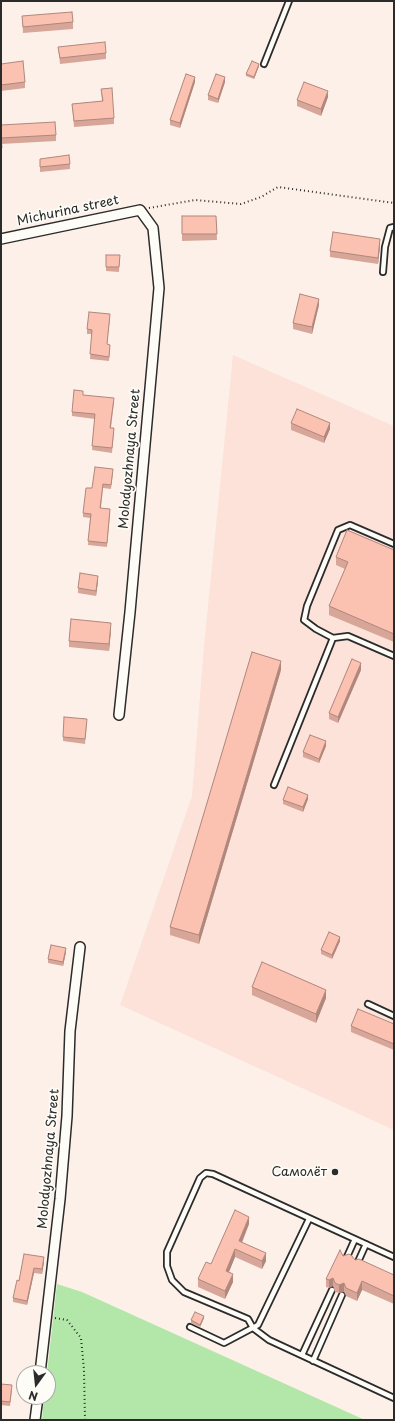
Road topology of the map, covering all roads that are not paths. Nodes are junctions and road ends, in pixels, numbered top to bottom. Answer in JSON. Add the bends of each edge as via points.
{"nodes":[{"id":1,"x":289,"y":1,"type":"edge"},
{"id":2,"x":264,"y":64,"type":"dead end"},
{"id":3,"x":140,"y":210,"type":"joint"},
{"id":4,"x":394,"y":227,"type":"edge"},
{"id":5,"x":1,"y":239,"type":"edge"},
{"id":6,"x":383,"y":272,"type":"dead end"},
{"id":7,"x":394,"y":544,"type":"edge"},
{"id":8,"x":333,"y":638,"type":"junction"},
{"id":9,"x":394,"y":656,"type":"edge"},
{"id":10,"x":119,"y":715,"type":"dead end"},
{"id":11,"x":274,"y":785,"type":"dead end"},
{"id":12,"x":80,"y":947,"type":"dead end"},
{"id":13,"x":368,"y":1004,"type":"dead end"},
{"id":14,"x":394,"y":1016,"type":"edge"},
{"id":15,"x":309,"y":1219,"type":"junction"},
{"id":16,"x":355,"y":1239,"type":"junction"},
{"id":17,"x":366,"y":1244,"type":"junction"},
{"id":18,"x":394,"y":1258,"type":"edge"},
{"id":19,"x":345,"y":1261,"type":"edge"},
{"id":20,"x":356,"y":1266,"type":"edge"},
{"id":21,"x":332,"y":1290,"type":"edge"},
{"id":22,"x":342,"y":1295,"type":"edge"},
{"id":23,"x":190,"y":1327,"type":"dead end"},
{"id":24,"x":253,"y":1328,"type":"junction"},
{"id":25,"x":302,"y":1355,"type":"junction"},
{"id":26,"x":313,"y":1360,"type":"junction"},
{"id":27,"x":41,"y":1365,"type":"edge"},
{"id":28,"x":394,"y":1398,"type":"edge"},
{"id":29,"x":37,"y":1405,"type":"edge"},
{"id":30,"x":35,"y":1420,"type":"edge"}],
"edges":[{"from":1,"to":2,"type":"lane"},
{"from":3,"to":5,"type":"street","name":"Michurina street"},
{"from":3,"to":10,"type":"street","name":"Molodyozhnaya Street","via":[[153,228],[159,288]]},
{"from":4,"to":6,"type":"lane","via":[[390,228],[385,247]]},
{"from":7,"to":8,"type":"lane","via":[[350,525],[338,530],[307,606],[304,620]]},
{"from":8,"to":9,"type":"lane","via":[[348,636]]},
{"from":8,"to":11,"type":"lane"},
{"from":12,"to":27,"type":"street","name":"Molodyozhnaya Street","via":[[70,1031],[64,1162]]},
{"from":13,"to":14,"type":"lane"},
{"from":15,"to":16,"type":"lane"},
{"from":15,"to":24,"type":"lane","via":[[258,1325]]},
{"from":15,"to":24,"type":"lane","via":[[213,1174],[206,1173],[200,1178],[167,1252],[167,1266],[172,1280],[184,1292],[248,1319]]},
{"from":16,"to":17,"type":"lane"},
{"from":16,"to":19,"type":"lane"},
{"from":17,"to":18,"type":"lane"},
{"from":17,"to":20,"type":"lane"},
{"from":21,"to":25,"type":"lane"},
{"from":22,"to":26,"type":"lane"},
{"from":23,"to":24,"type":"lane","via":[[224,1342]]},
{"from":24,"to":25,"type":"lane","via":[[269,1340]]},
{"from":25,"to":26,"type":"lane"},
{"from":26,"to":28,"type":"lane"},
{"from":29,"to":30,"type":"street"}]}
